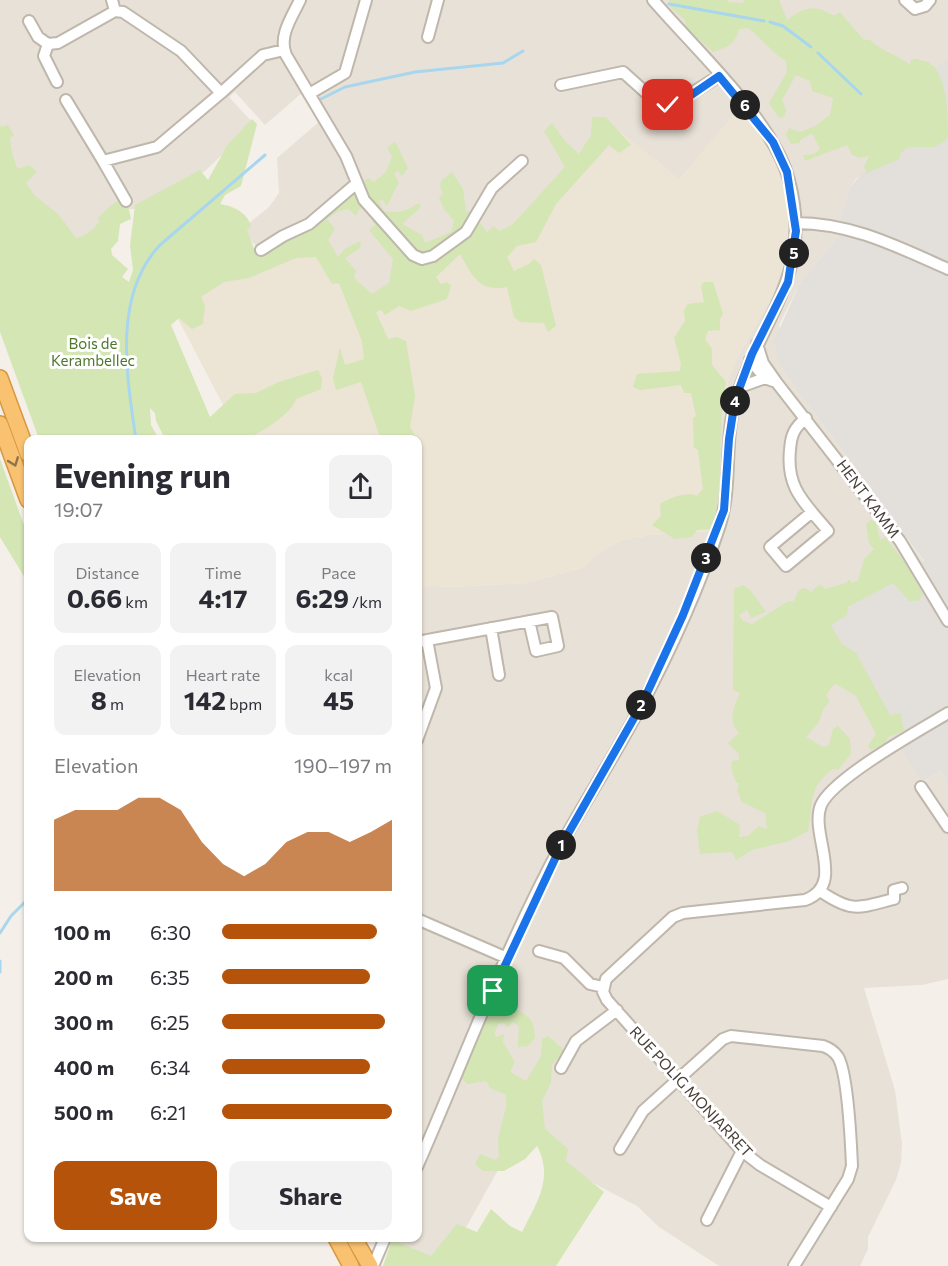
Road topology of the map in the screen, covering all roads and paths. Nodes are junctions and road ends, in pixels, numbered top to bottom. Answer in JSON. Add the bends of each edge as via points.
{"nodes":[{"id":1,"x":300,"y":0,"type":"edge"},
{"id":2,"x":366,"y":0,"type":"edge"},
{"id":3,"x":438,"y":0,"type":"edge"},
{"id":4,"x":905,"y":0,"type":"edge"},
{"id":5,"x":930,"y":0,"type":"edge"},
{"id":6,"x":655,"y":2,"type":"edge"},
{"id":7,"x":113,"y":5,"type":"edge"},
{"id":8,"x":29,"y":21,"type":"dead end"},
{"id":9,"x":428,"y":37,"type":"dead end"},
{"id":10,"x":48,"y":44,"type":"junction"},
{"id":11,"x":284,"y":50,"type":"junction"},
{"id":12,"x":719,"y":76,"type":"junction"},
{"id":13,"x":57,"y":82,"type":"dead end"},
{"id":14,"x":561,"y":85,"type":"dead end"},
{"id":15,"x":221,"y":93,"type":"junction"},
{"id":16,"x":309,"y":94,"type":"junction"},
{"id":17,"x":66,"y":100,"type":"dead end"},
{"id":18,"x":103,"y":161,"type":"junction"},
{"id":19,"x":522,"y":161,"type":"dead end"},
{"id":20,"x":357,"y":183,"type":"junction"},
{"id":21,"x":126,"y":201,"type":"dead end"},
{"id":22,"x":796,"y":223,"type":"junction"},
{"id":23,"x":261,"y":249,"type":"dead end"},
{"id":24,"x":948,"y":269,"type":"edge"},
{"id":25,"x":757,"y":344,"type":"junction"},
{"id":26,"x":750,"y":360,"type":"junction"},
{"id":27,"x":0,"y":378,"type":"edge"},
{"id":28,"x":765,"y":378,"type":"junction"},
{"id":29,"x":777,"y":383,"type":"junction"},
{"id":30,"x":740,"y":387,"type":"junction"},
{"id":31,"x":806,"y":418,"type":"junction"},
{"id":32,"x":0,"y":424,"type":"edge"},
{"id":33,"x":24,"y":442,"type":"edge"},
{"id":34,"x":24,"y":489,"type":"edge"},
{"id":35,"x":812,"y":512,"type":"junction"},
{"id":36,"x":529,"y":621,"type":"dead end"},
{"id":37,"x":948,"y":621,"type":"edge"},
{"id":38,"x":491,"y":628,"type":"junction"},
{"id":39,"x":422,"y":641,"type":"edge"},
{"id":40,"x":499,"y":675,"type":"dead end"},
{"id":41,"x":948,"y":713,"type":"edge"},
{"id":42,"x":422,"y":726,"type":"edge"},
{"id":43,"x":921,"y":787,"type":"dead end"},
{"id":44,"x":948,"y":827,"type":"edge"},
{"id":45,"x":902,"y":888,"type":"dead end"},
{"id":46,"x":820,"y":891,"type":"junction"},
{"id":47,"x":422,"y":921,"type":"edge"},
{"id":48,"x":539,"y":951,"type":"dead end"},
{"id":49,"x":507,"y":958,"type":"junction"},
{"id":50,"x":603,"y":987,"type":"junction"},
{"id":51,"x":616,"y":1011,"type":"junction"},
{"id":52,"x":561,"y":1068,"type":"dead end"},
{"id":53,"x":678,"y":1078,"type":"junction"},
{"id":54,"x":620,"y":1149,"type":"dead end"},
{"id":55,"x":742,"y":1151,"type":"junction"},
{"id":56,"x":422,"y":1155,"type":"edge"},
{"id":57,"x":831,"y":1207,"type":"junction"},
{"id":58,"x":707,"y":1220,"type":"dead end"},
{"id":59,"x":338,"y":1242,"type":"edge"},
{"id":60,"x":356,"y":1242,"type":"edge"},
{"id":61,"x":383,"y":1242,"type":"edge"},
{"id":62,"x":351,"y":1266,"type":"edge"},
{"id":63,"x":371,"y":1266,"type":"edge"},
{"id":64,"x":794,"y":1266,"type":"edge"}],
"edges":[{"from":1,"to":11,"type":"street","via":[[284,35]]},
{"from":2,"to":16,"type":"street","via":[[345,73]]},
{"from":3,"to":9,"type":"street"},
{"from":4,"to":5,"type":"street","via":[[915,9]]},
{"from":6,"to":12,"type":"street"},
{"from":7,"to":10,"type":"street","via":[[58,43]]},
{"from":7,"to":15,"type":"street","via":[[181,51]]},
{"from":8,"to":10,"type":"street","via":[[41,41]]},
{"from":10,"to":13,"type":"street","via":[[44,57]]},
{"from":11,"to":15,"type":"street","via":[[263,55]]},
{"from":11,"to":16,"type":"street"},
{"from":12,"to":14,"type":"street","via":[[681,102],[668,105],[652,99],[624,72]]},
{"from":12,"to":22,"type":"street","via":[[752,113],[778,151],[789,181]]},
{"from":15,"to":18,"type":"street","via":[[157,147]]},
{"from":16,"to":20,"type":"street","via":[[346,156]]},
{"from":17,"to":18,"type":"street"},
{"from":18,"to":21,"type":"street"},
{"from":19,"to":20,"type":"street","via":[[492,188],[466,232],[425,259],[401,244],[366,203]]},
{"from":20,"to":23,"type":"street","via":[[309,224]]},
{"from":22,"to":24,"type":"street","via":[[829,224],[864,233]]},
{"from":22,"to":25,"type":"street","via":[[788,282]]},
{"from":25,"to":26,"type":"street"},
{"from":25,"to":29,"type":"street","name":"HENT KAMM","via":[[763,363]]},
{"from":26,"to":28,"type":"street","name":"HENT KAMM"},
{"from":26,"to":30,"type":"street"},
{"from":27,"to":33,"type":"highway"},
{"from":28,"to":29,"type":"street","name":"HENT KAMM"},
{"from":28,"to":30,"type":"street"},
{"from":29,"to":31,"type":"street","name":"HENT KAMM"},
{"from":30,"to":49,"type":"street","via":[[730,424],[724,510],[714,539],[642,704],[561,846]]},
{"from":31,"to":35,"type":"street","via":[[792,435],[789,471],[793,486]]},
{"from":31,"to":37,"type":"street","name":"HENT KAMM","via":[[900,541]]},
{"from":32,"to":34,"type":"highway","one_way":true},
{"from":35,"to":35,"type":"street","via":[[828,531],[786,566],[770,547]]},
{"from":36,"to":38,"type":"street"},
{"from":38,"to":39,"type":"street"},
{"from":38,"to":40,"type":"street"},
{"from":39,"to":42,"type":"street","via":[[436,688]]},
{"from":41,"to":46,"type":"street","via":[[851,775],[826,797],[819,813],[825,870]]},
{"from":43,"to":44,"type":"street"},
{"from":45,"to":46,"type":"street","via":[[894,891],[894,899],[851,908]]},
{"from":46,"to":50,"type":"street","via":[[805,900],[678,915],[613,971]]},
{"from":47,"to":49,"type":"street"},
{"from":48,"to":50,"type":"street","via":[[564,958],[590,984]]},
{"from":49,"to":56,"type":"street"},
{"from":50,"to":51,"type":"street","name":"RUE POLIG MONJARRET"},
{"from":51,"to":52,"type":"street","via":[[576,1041]]},
{"from":51,"to":53,"type":"street","name":"RUE POLIG MONJARRET"},
{"from":53,"to":54,"type":"street","via":[[643,1111]]},
{"from":53,"to":55,"type":"street","name":"RUE POLIG MONJARRET"},
{"from":53,"to":57,"type":"street","via":[[728,1037],[830,1049],[841,1065],[852,1166]]},
{"from":55,"to":57,"type":"street","name":"RUE POLIG MONJARRET","via":[[760,1166]]},
{"from":55,"to":58,"type":"street"},
{"from":57,"to":64,"type":"street"},
{"from":59,"to":62,"type":"highway"},
{"from":60,"to":63,"type":"highway"},
{"from":61,"to":63,"type":"street"}]}
